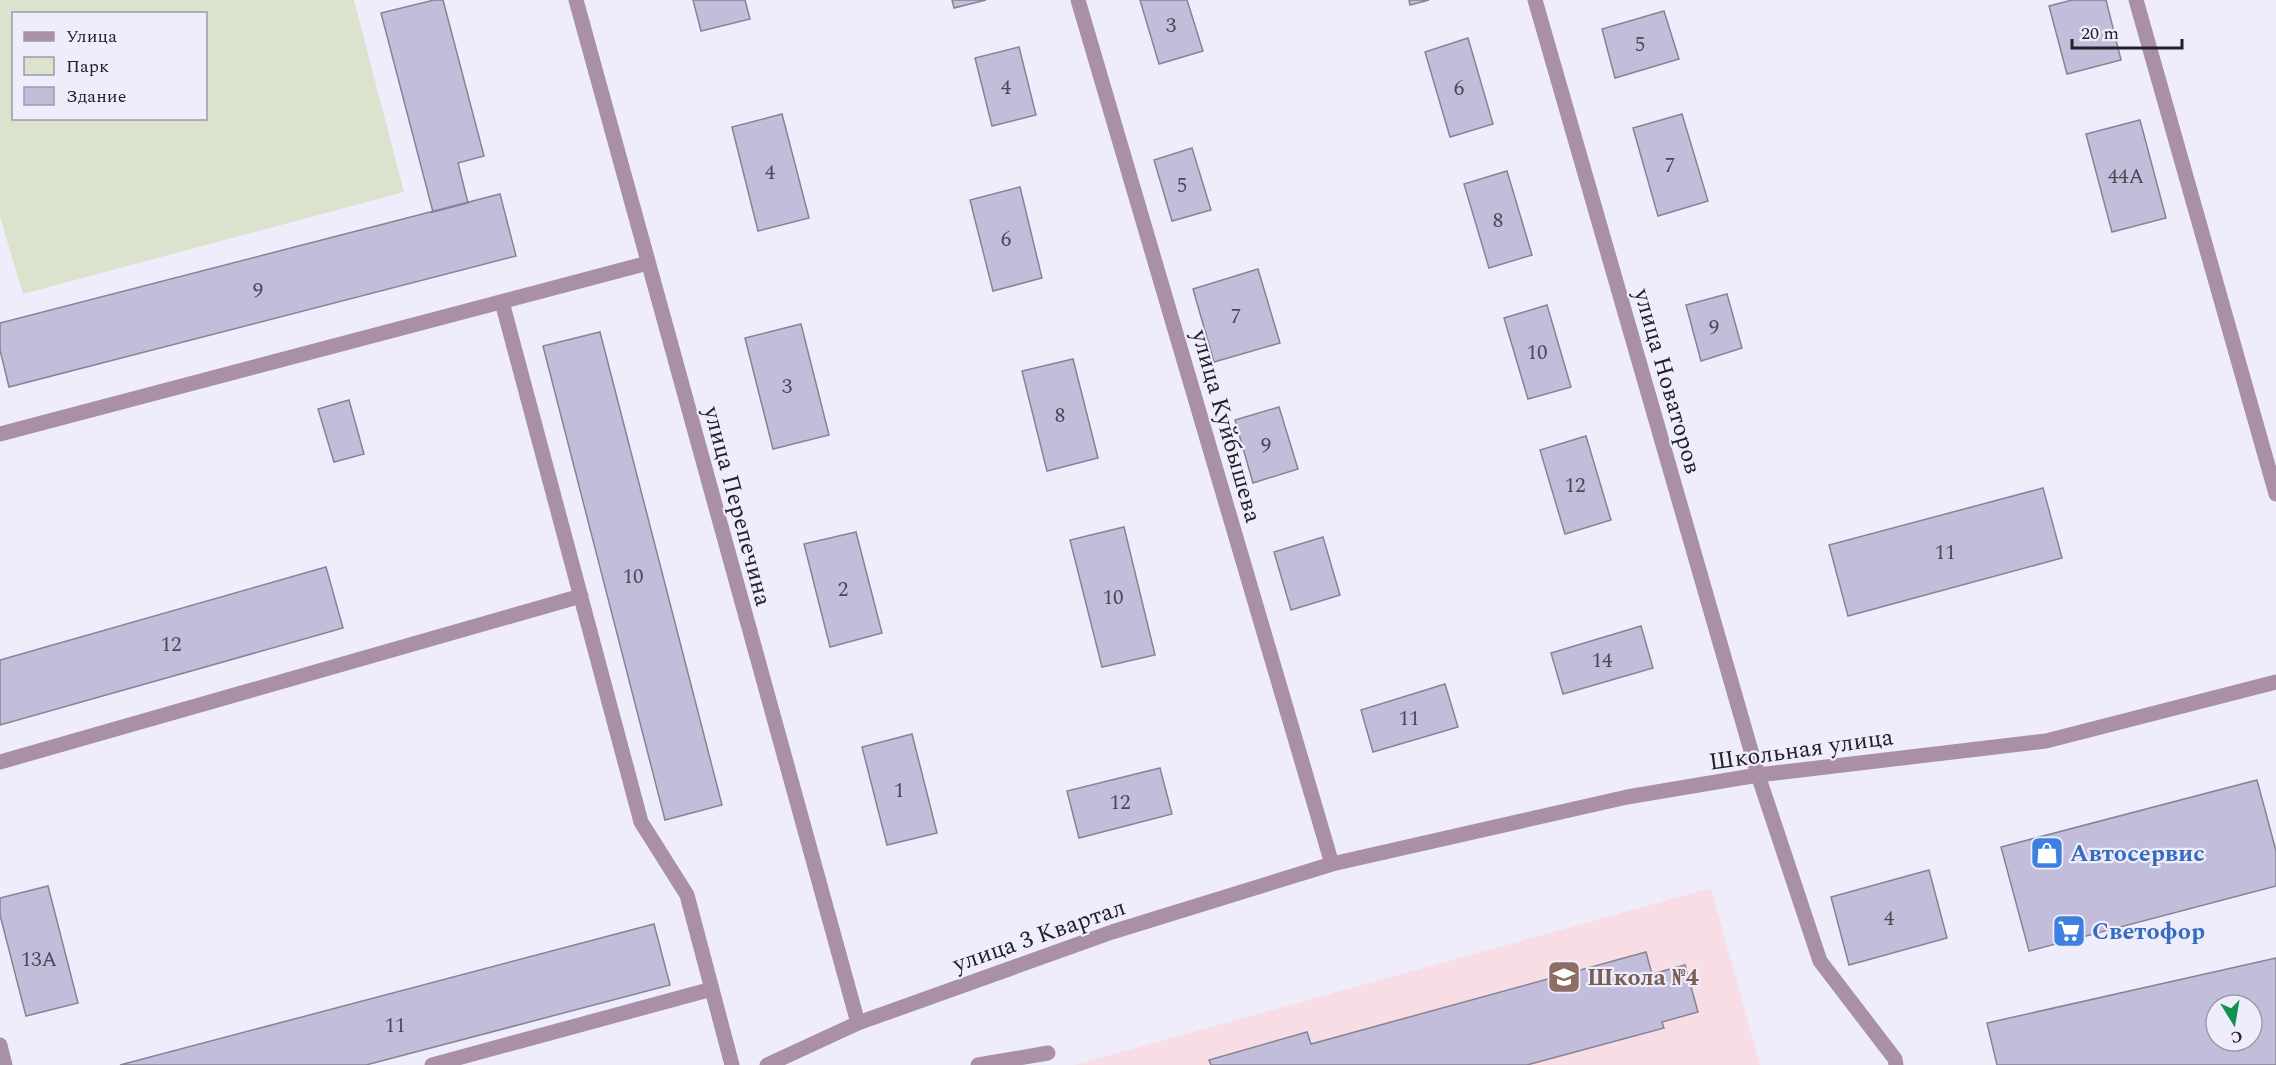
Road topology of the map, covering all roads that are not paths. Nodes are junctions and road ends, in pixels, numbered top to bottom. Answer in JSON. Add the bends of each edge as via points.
{"nodes":[{"id":1,"x":576,"y":0,"type":"edge"},
{"id":2,"x":1078,"y":0,"type":"edge"},
{"id":3,"x":1534,"y":0,"type":"edge"},
{"id":4,"x":2136,"y":0,"type":"edge"},
{"id":5,"x":648,"y":263,"type":"junction"},
{"id":6,"x":502,"y":302,"type":"junction"},
{"id":7,"x":0,"y":434,"type":"edge"},
{"id":8,"x":2276,"y":494,"type":"edge"},
{"id":9,"x":581,"y":596,"type":"junction"},
{"id":10,"x":2276,"y":682,"type":"edge"},
{"id":11,"x":0,"y":762,"type":"edge"},
{"id":12,"x":1758,"y":775,"type":"junction"},
{"id":13,"x":1332,"y":864,"type":"junction"},
{"id":14,"x":712,"y":989,"type":"junction"},
{"id":15,"x":858,"y":1023,"type":"junction"},
{"id":16,"x":0,"y":1045,"type":"edge"},
{"id":17,"x":1048,"y":1053,"type":"dead end"},
{"id":18,"x":5,"y":1065,"type":"edge"},
{"id":19,"x":432,"y":1065,"type":"edge"},
{"id":20,"x":732,"y":1065,"type":"edge"},
{"id":21,"x":766,"y":1065,"type":"edge"},
{"id":22,"x":978,"y":1065,"type":"edge"},
{"id":23,"x":1896,"y":1065,"type":"edge"}],
"edges":[{"from":1,"to":5,"type":"street","name":"улица Перепечина"},
{"from":2,"to":13,"type":"street","name":"улица Куйбышева"},
{"from":3,"to":12,"type":"street","name":"улица Новаторов"},
{"from":4,"to":8,"type":"street"},
{"from":5,"to":6,"type":"street"},
{"from":5,"to":15,"type":"street","name":"улица Перепечина"},
{"from":6,"to":7,"type":"street"},
{"from":6,"to":9,"type":"street"},
{"from":9,"to":11,"type":"street"},
{"from":9,"to":14,"type":"street","via":[[641,822],[687,895]]},
{"from":10,"to":12,"type":"street","name":"Школьная улица","via":[[2046,741]]},
{"from":12,"to":13,"type":"street","name":"Школьная улица","via":[[1627,797]]},
{"from":12,"to":23,"type":"street","name":"улица Новаторов","via":[[1820,961]]},
{"from":13,"to":15,"type":"street","name":"улица 3 Квартал","via":[[1112,932]]},
{"from":14,"to":19,"type":"street"},
{"from":14,"to":20,"type":"street"},
{"from":15,"to":21,"type":"street","name":"улица 3 Квартал"},
{"from":16,"to":18,"type":"street"},
{"from":17,"to":22,"type":"street"}]}
